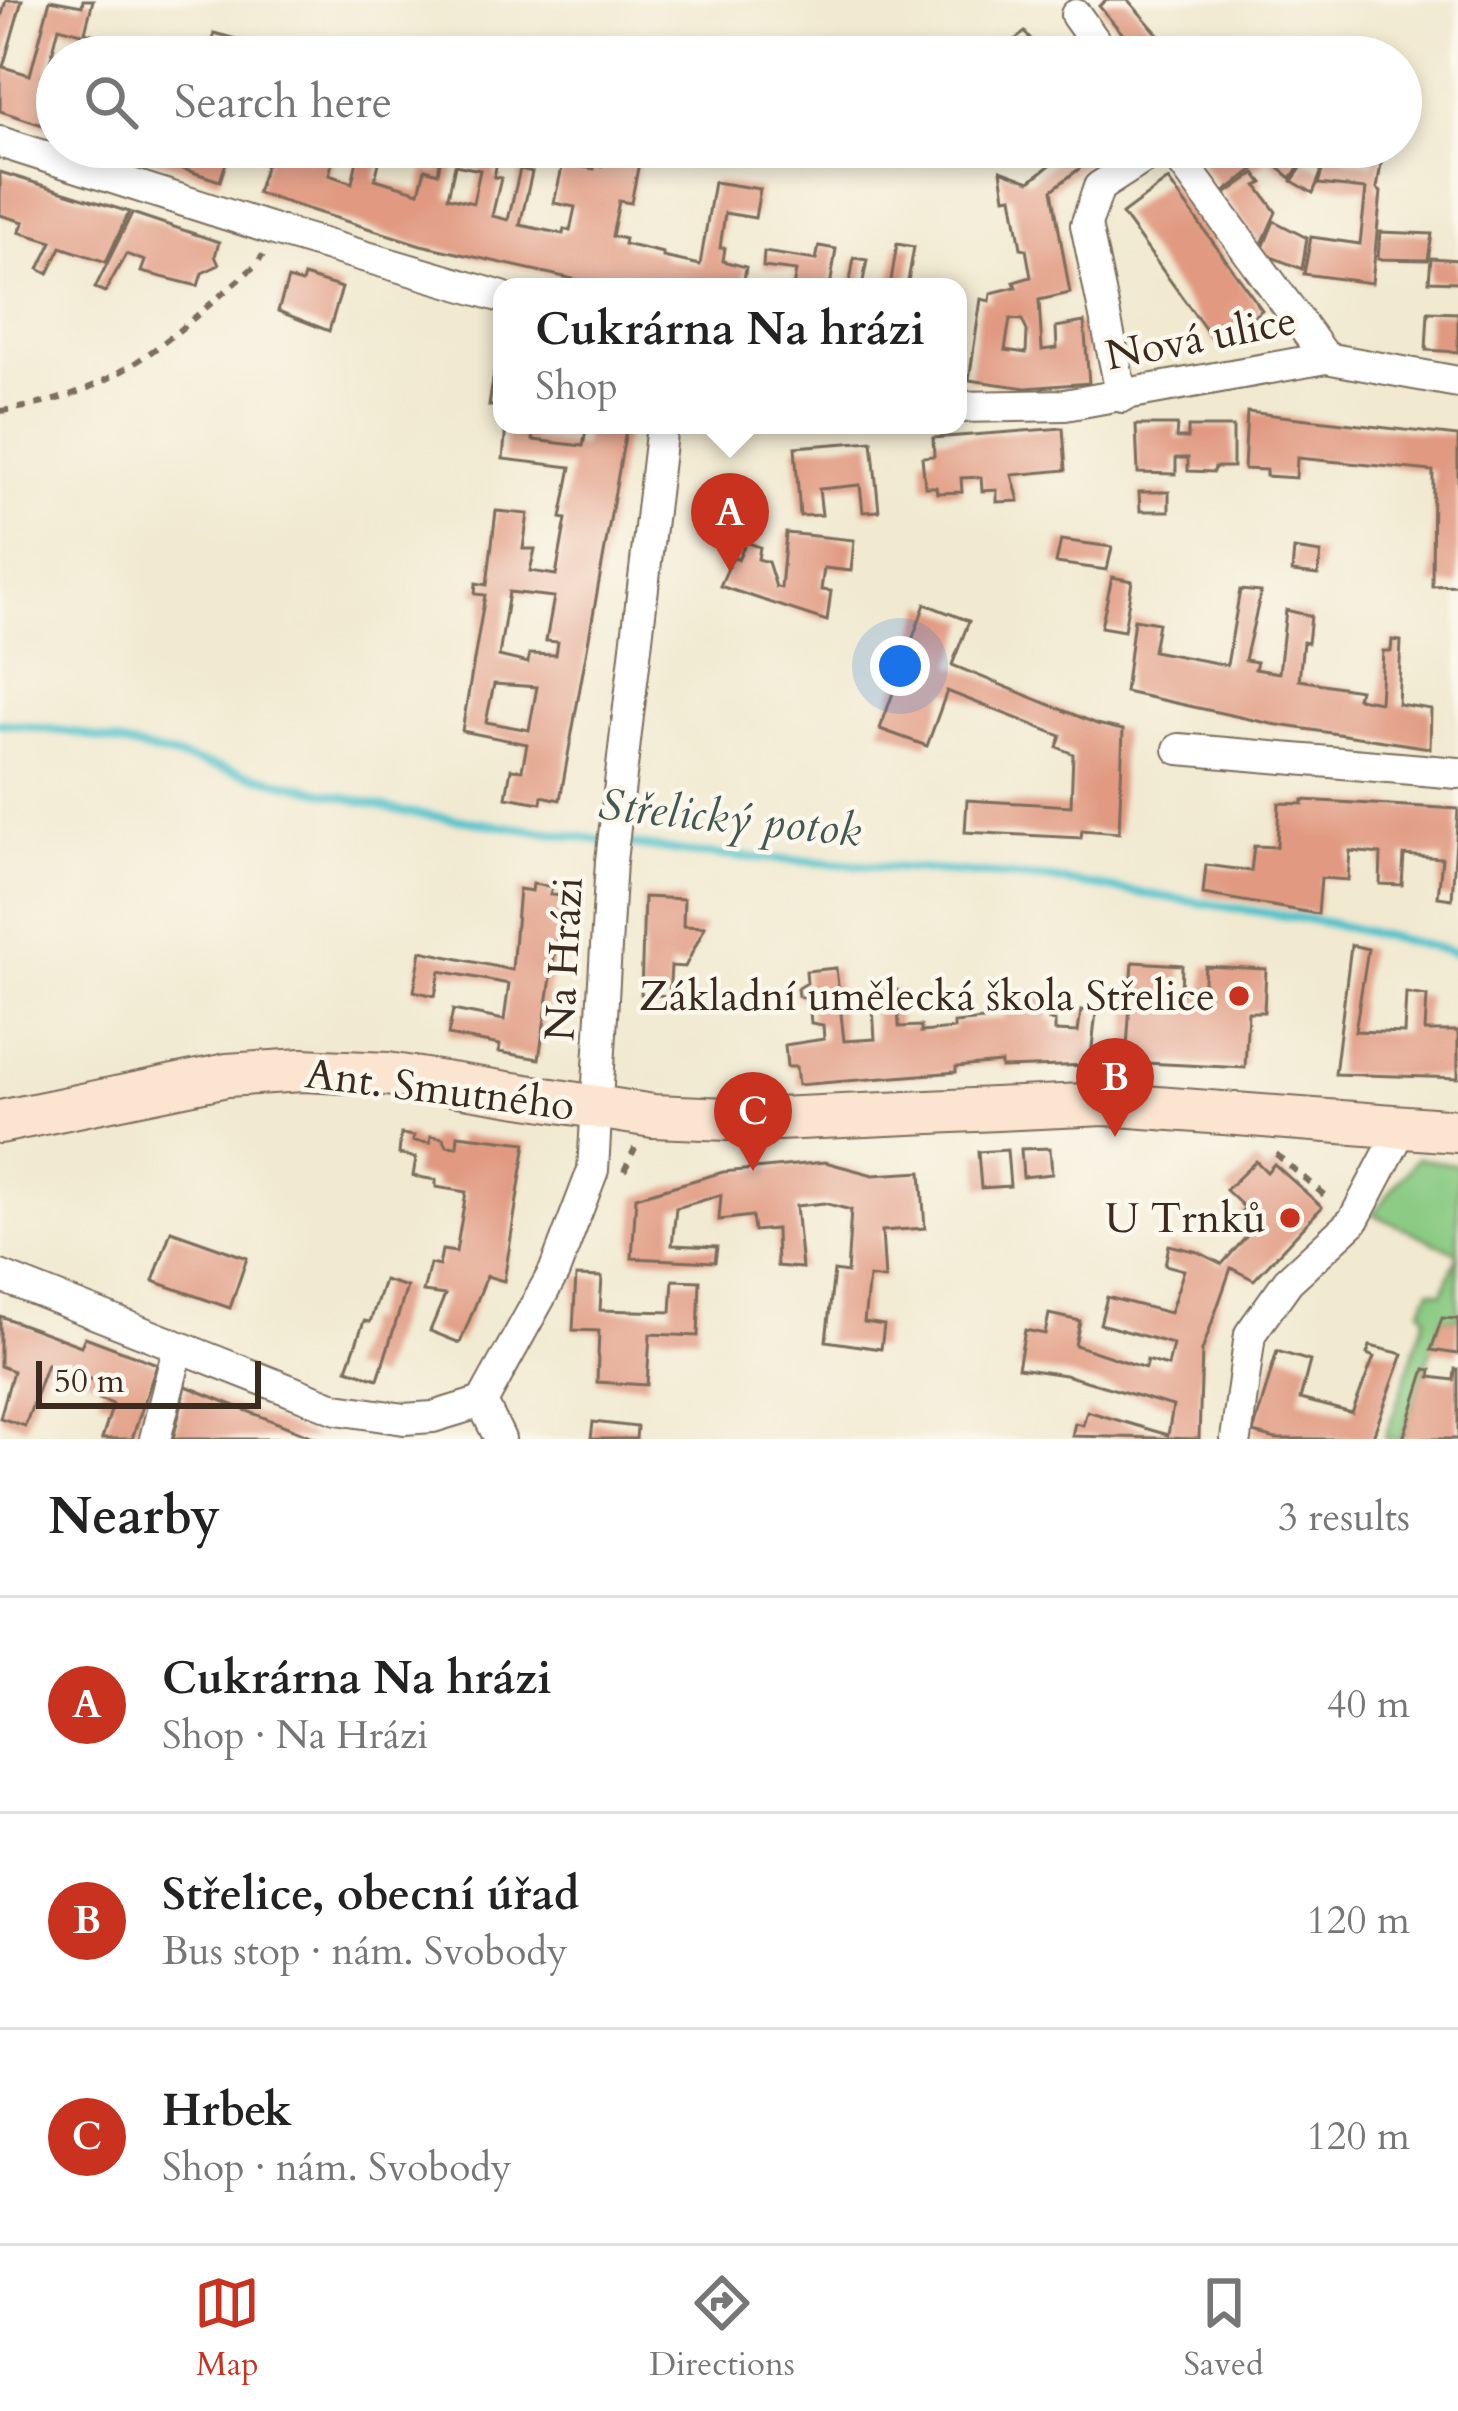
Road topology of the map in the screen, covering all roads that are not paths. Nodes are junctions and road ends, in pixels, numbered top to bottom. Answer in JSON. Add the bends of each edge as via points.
{"nodes":[{"id":1,"x":1076,"y":16,"type":"dead end"},
{"id":2,"x":1091,"y":36,"type":"edge"},
{"id":3,"x":0,"y":142,"type":"edge"},
{"id":4,"x":36,"y":154,"type":"edge"},
{"id":5,"x":81,"y":168,"type":"edge"},
{"id":6,"x":1129,"y":168,"type":"edge"},
{"id":7,"x":1186,"y":168,"type":"edge"},
{"id":8,"x":493,"y":294,"type":"edge"},
{"id":9,"x":1326,"y":358,"type":"junction"},
{"id":10,"x":1458,"y":382,"type":"edge"},
{"id":11,"x":1122,"y":397,"type":"junction"},
{"id":12,"x":967,"y":407,"type":"edge"},
{"id":13,"x":661,"y":434,"type":"edge"},
{"id":14,"x":1179,"y":749,"type":"dead end"},
{"id":15,"x":1458,"y":773,"type":"edge"},
{"id":16,"x":598,"y":1109,"type":"junction"},
{"id":17,"x":0,"y":1122,"type":"edge"},
{"id":18,"x":1402,"y":1128,"type":"junction"},
{"id":19,"x":1458,"y":1132,"type":"edge"},
{"id":20,"x":0,"y":1276,"type":"edge"},
{"id":21,"x":178,"y":1349,"type":"junction"},
{"id":22,"x":482,"y":1402,"type":"junction"},
{"id":23,"x":155,"y":1439,"type":"edge"},
{"id":24,"x":500,"y":1439,"type":"edge"},
{"id":25,"x":1236,"y":1439,"type":"edge"}],
"edges":[{"from":1,"to":2,"type":"street"},
{"from":3,"to":4,"type":"street"},
{"from":5,"to":8,"type":"street"},
{"from":6,"to":11,"type":"street","via":[[1100,187],[1086,225]]},
{"from":7,"to":9,"type":"street"},
{"from":9,"to":10,"type":"street","name":"Nová ulice"},
{"from":9,"to":11,"type":"street","name":"Nová ulice"},
{"from":11,"to":12,"type":"street","name":"Nová ulice"},
{"from":13,"to":16,"type":"street","name":"Na Hrázi","via":[[611,861]]},
{"from":14,"to":15,"type":"street"},
{"from":16,"to":17,"type":"street","name":"Ant. Smutného","via":[[387,1074],[302,1070],[227,1075]]},
{"from":16,"to":18,"type":"street","name":"Ant. Smutného","via":[[755,1120],[1105,1104]]},
{"from":16,"to":22,"type":"street","name":"Na Hrázi","via":[[592,1170],[554,1272]]},
{"from":18,"to":19,"type":"street","name":"Ant. Smutného"},
{"from":18,"to":25,"type":"street","via":[[1353,1221],[1288,1281],[1250,1334]]},
{"from":20,"to":21,"type":"street"},
{"from":21,"to":22,"type":"street","via":[[372,1417],[433,1417]]},
{"from":21,"to":23,"type":"street"},
{"from":22,"to":24,"type":"street"}]}
